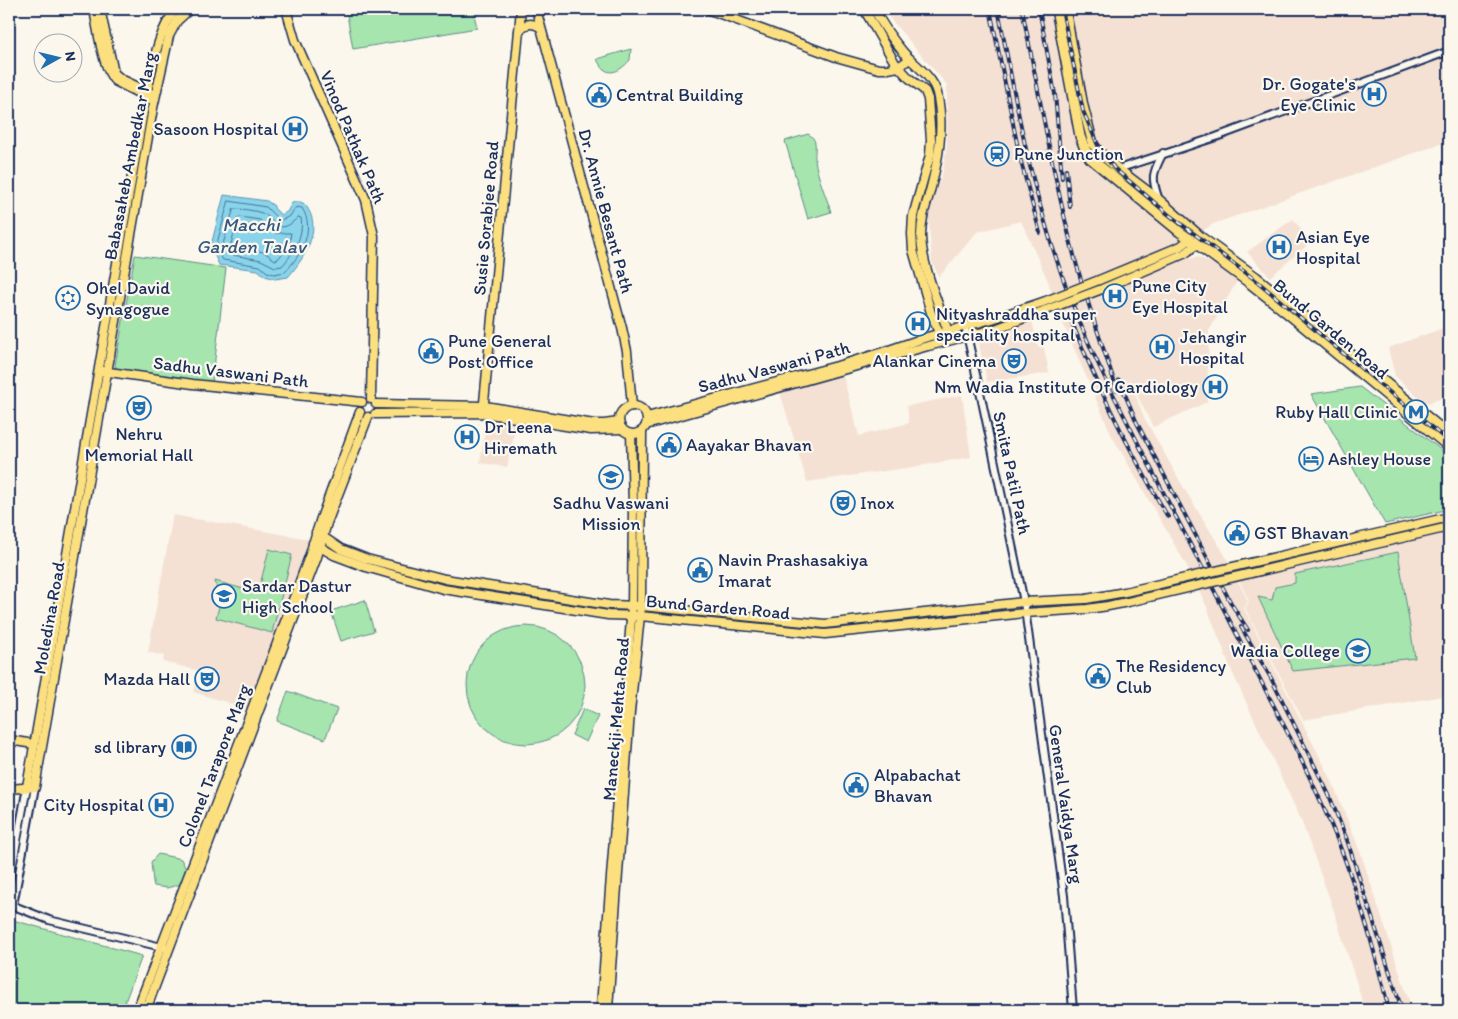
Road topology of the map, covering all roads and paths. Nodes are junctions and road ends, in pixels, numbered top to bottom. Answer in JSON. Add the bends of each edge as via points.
{"nodes":[{"id":1,"x":94,"y":9,"type":"edge"},
{"id":2,"x":100,"y":9,"type":"edge"},
{"id":3,"x":178,"y":9,"type":"edge"},
{"id":4,"x":190,"y":9,"type":"edge"},
{"id":5,"x":286,"y":9,"type":"edge"},
{"id":6,"x":521,"y":9,"type":"edge"},
{"id":7,"x":536,"y":9,"type":"edge"},
{"id":8,"x":707,"y":9,"type":"edge"},
{"id":9,"x":864,"y":9,"type":"edge"},
{"id":10,"x":874,"y":9,"type":"edge"},
{"id":11,"x":1056,"y":9,"type":"edge"},
{"id":12,"x":1065,"y":9,"type":"edge"},
{"id":13,"x":540,"y":26,"type":"junction"},
{"id":14,"x":518,"y":34,"type":"junction"},
{"id":15,"x":1449,"y":51,"type":"edge"},
{"id":16,"x":910,"y":58,"type":"junction"},
{"id":17,"x":898,"y":67,"type":"junction"},
{"id":18,"x":147,"y":94,"type":"junction"},
{"id":19,"x":155,"y":98,"type":"junction"},
{"id":20,"x":1163,"y":153,"type":"junction"},
{"id":21,"x":1118,"y":169,"type":"junction"},
{"id":22,"x":1160,"y":200,"type":"junction"},
{"id":23,"x":1196,"y":239,"type":"junction"},
{"id":24,"x":964,"y":326,"type":"junction"},
{"id":25,"x":948,"y":331,"type":"junction"},
{"id":26,"x":939,"y":333,"type":"junction"},
{"id":27,"x":967,"y":336,"type":"junction"},
{"id":28,"x":952,"y":341,"type":"junction"},
{"id":29,"x":943,"y":343,"type":"junction"},
{"id":30,"x":102,"y":373,"type":"junction"},
{"id":31,"x":374,"y":402,"type":"junction"},
{"id":32,"x":632,"y":406,"type":"junction"},
{"id":33,"x":360,"y":407,"type":"junction"},
{"id":34,"x":484,"y":409,"type":"junction"},
{"id":35,"x":372,"y":415,"type":"junction"},
{"id":36,"x":645,"y":424,"type":"junction"},
{"id":37,"x":621,"y":425,"type":"junction"},
{"id":38,"x":631,"y":434,"type":"junction"},
{"id":39,"x":1449,"y":435,"type":"edge"},
{"id":40,"x":1449,"y":447,"type":"edge"},
{"id":41,"x":1449,"y":517,"type":"edge"},
{"id":42,"x":1449,"y":527,"type":"edge"},
{"id":43,"x":320,"y":535,"type":"junction"},
{"id":44,"x":316,"y":546,"type":"junction"},
{"id":45,"x":1024,"y":602,"type":"junction"},
{"id":46,"x":632,"y":606,"type":"junction"},
{"id":47,"x":641,"y":606,"type":"junction"},
{"id":48,"x":1025,"y":613,"type":"junction"},
{"id":49,"x":631,"y":616,"type":"junction"},
{"id":50,"x":640,"y":616,"type":"junction"},
{"id":51,"x":9,"y":740,"type":"edge"},
{"id":52,"x":34,"y":744,"type":"junction"},
{"id":53,"x":31,"y":787,"type":"junction"},
{"id":54,"x":9,"y":789,"type":"edge"},
{"id":55,"x":14,"y":864,"type":"edge"},
{"id":56,"x":17,"y":889,"type":"junction"},
{"id":57,"x":11,"y":905,"type":"edge"},
{"id":58,"x":21,"y":908,"type":"junction"},
{"id":59,"x":165,"y":947,"type":"junction"},
{"id":60,"x":604,"y":1009,"type":"edge"},
{"id":61,"x":137,"y":1010,"type":"edge"},
{"id":62,"x":146,"y":1010,"type":"edge"},
{"id":63,"x":1074,"y":1010,"type":"edge"}],
"edges":[{"from":1,"to":18,"type":"main road","via":[[110,77]]},
{"from":2,"to":18,"type":"main road","via":[[114,73]]},
{"from":3,"to":18,"type":"main road","name":"Babasaheb Ambedkar Marg","via":[[161,33]]},
{"from":4,"to":19,"type":"main road","name":"Babasaheb Ambedkar Marg","via":[[176,22],[169,36]]},
{"from":5,"to":31,"type":"main road","name":"Vinod Pathak Path","via":[[295,40],[366,200],[374,236]]},
{"from":6,"to":14,"type":"main road","name":"Susie Sorabjee Road"},
{"from":7,"to":13,"type":"main road","name":"Dr. Annie Besant Path"},
{"from":8,"to":17,"type":"main road","via":[[836,57],[879,69]]},
{"from":9,"to":17,"type":"main road"},
{"from":10,"to":16,"type":"main road","via":[[884,27]]},
{"from":11,"to":23,"type":"highway","via":[[1085,149],[1100,167]]},
{"from":12,"to":21,"type":"highway","via":[[1093,144]]},
{"from":13,"to":14,"type":"main road","via":[[528,23]]},
{"from":13,"to":32,"type":"main road","name":"Dr. Annie Besant Path","via":[[622,328]]},
{"from":14,"to":34,"type":"main road","name":"Susie Sorabjee Road"},
{"from":15,"to":20,"type":"street","via":[[1221,135]]},
{"from":16,"to":17,"type":"main road"},
{"from":16,"to":25,"type":"main road","via":[[932,83],[937,94],[939,157],[922,218],[921,234],[922,250]]},
{"from":17,"to":26,"type":"main road","via":[[925,90],[928,99],[930,155],[913,216],[912,234],[913,250]]},
{"from":18,"to":19,"type":"main road"},
{"from":18,"to":30,"type":"main road","name":"Babasaheb Ambedkar Marg"},
{"from":19,"to":30,"type":"main road","name":"Babasaheb Ambedkar Marg"},
{"from":20,"to":21,"type":"street"},
{"from":20,"to":22,"type":"street","via":[[1153,175]]},
{"from":21,"to":22,"type":"highway"},
{"from":22,"to":23,"type":"highway"},
{"from":23,"to":24,"type":"main road","name":"Sadhu Vaswani Path","bridge":true,"via":[[1043,302]]},
{"from":23,"to":27,"type":"main road","bridge":true,"via":[[1186,253],[1102,289],[996,329]]},
{"from":23,"to":39,"type":"highway","name":"Bund Garden Road","via":[[1256,277]]},
{"from":23,"to":40,"type":"highway","name":"Bund Garden Road"},
{"from":24,"to":25,"type":"main road","name":"Sadhu Vaswani Path"},
{"from":24,"to":27,"type":"street","name":"Smita Patil Path"},
{"from":25,"to":26,"type":"main road","name":"Sadhu Vaswani Path"},
{"from":25,"to":28,"type":"main road"},
{"from":26,"to":29,"type":"main road"},
{"from":26,"to":36,"type":"main road","name":"Sadhu Vaswani Path"},
{"from":27,"to":28,"type":"main road"},
{"from":27,"to":45,"type":"street","name":"Smita Patil Path"},
{"from":28,"to":29,"type":"main road"},
{"from":29,"to":36,"type":"main road"},
{"from":30,"to":33,"type":"main road","name":"Sadhu Vaswani Path"},
{"from":30,"to":52,"type":"main road","name":"Moledina Road"},
{"from":30,"to":53,"type":"main road","name":"Moledina Road"},
{"from":31,"to":33,"type":"main road","via":[[366,399]]},
{"from":31,"to":34,"type":"main road"},
{"from":31,"to":35,"type":"main road","via":[[377,409]]},
{"from":32,"to":36,"type":"main road","via":[[642,410]]},
{"from":32,"to":37,"type":"main road","via":[[622,411]]},
{"from":33,"to":35,"type":"main road","via":[[364,415]]},
{"from":33,"to":43,"type":"main road"},
{"from":34,"to":35,"type":"main road"},
{"from":34,"to":37,"type":"main road"},
{"from":35,"to":43,"type":"main road"},
{"from":36,"to":38,"type":"main road"},
{"from":36,"to":47,"type":"main road","name":"Maneckji Mehta Road"},
{"from":37,"to":38,"type":"main road"},
{"from":38,"to":46,"type":"main road","name":"Maneckji Mehta Road"},
{"from":41,"to":45,"type":"main road","name":"Bund Garden Road","bridge":true,"via":[[1126,592],[1086,599]]},
{"from":42,"to":48,"type":"main road","name":"Bund Garden Road","bridge":true,"via":[[1128,602],[1087,609]]},
{"from":43,"to":44,"type":"main road"},
{"from":43,"to":46,"type":"main road","name":"Bund Garden Road","via":[[341,549],[367,559],[445,580]]},
{"from":44,"to":49,"type":"main road","name":"Bund Garden Road","via":[[366,568],[443,589]]},
{"from":44,"to":59,"type":"main road","name":"Colonel Tarapore Marg"},
{"from":45,"to":47,"type":"main road","name":"Bund Garden Road","via":[[825,624]]},
{"from":45,"to":48,"type":"street","name":"General Vaidya Marg"},
{"from":46,"to":47,"type":"main road","name":"Bund Garden Road"},
{"from":46,"to":49,"type":"main road","name":"Maneckji Mehta Road"},
{"from":47,"to":50,"type":"main road","name":"Maneckji Mehta Road"},
{"from":48,"to":50,"type":"main road","name":"Bund Garden Road","via":[[825,634]]},
{"from":48,"to":63,"type":"street","name":"General Vaidya Marg","via":[[1064,896]]},
{"from":49,"to":50,"type":"main road","name":"Bund Garden Road"},
{"from":49,"to":60,"type":"main road","name":"Maneckji Mehta Road"},
{"from":50,"to":60,"type":"main road","name":"Maneckji Mehta Road"},
{"from":51,"to":52,"type":"main road"},
{"from":52,"to":53,"type":"main road","name":"Moledina Road"},
{"from":53,"to":54,"type":"main road"},
{"from":53,"to":55,"type":"street"},
{"from":55,"to":56,"type":"street"},
{"from":56,"to":57,"type":"street"},
{"from":56,"to":58,"type":"street"},
{"from":57,"to":58,"type":"street"},
{"from":58,"to":59,"type":"street","via":[[49,920]]},
{"from":59,"to":61,"type":"main road","name":"Colonel Tarapore Marg"},
{"from":59,"to":62,"type":"main road","name":"Colonel Tarapore Marg"}]}
